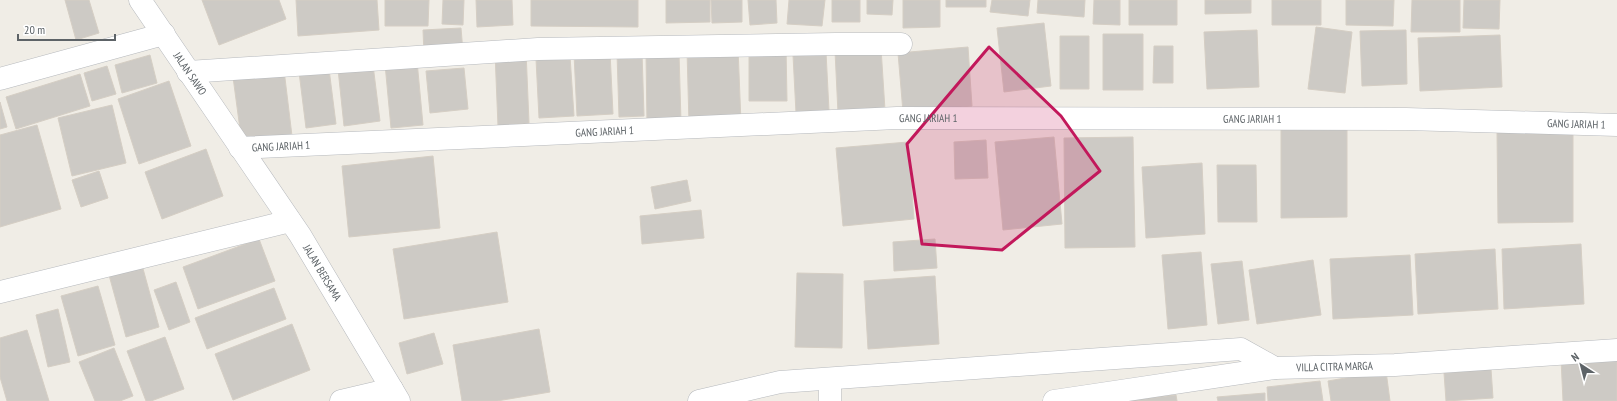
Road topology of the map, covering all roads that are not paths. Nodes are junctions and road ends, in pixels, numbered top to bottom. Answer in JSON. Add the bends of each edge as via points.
{"nodes":[{"id":1,"x":140,"y":0,"type":"edge"},
{"id":2,"x":164,"y":34,"type":"junction"},
{"id":3,"x":901,"y":44,"type":"dead end"},
{"id":4,"x":188,"y":72,"type":"junction"},
{"id":5,"x":0,"y":78,"type":"edge"},
{"id":6,"x":1617,"y":125,"type":"edge"},
{"id":7,"x":240,"y":148,"type":"junction"},
{"id":8,"x":290,"y":221,"type":"junction"},
{"id":9,"x":0,"y":292,"type":"edge"},
{"id":10,"x":1617,"y":350,"type":"edge"},
{"id":11,"x":1275,"y":368,"type":"junction"},
{"id":12,"x":830,"y":379,"type":"junction"},
{"id":13,"x":395,"y":395,"type":"edge"},
{"id":14,"x":341,"y":401,"type":"edge"},
{"id":15,"x":699,"y":401,"type":"edge"},
{"id":16,"x":830,"y":401,"type":"edge"},
{"id":17,"x":1054,"y":401,"type":"edge"}],
"edges":[{"from":1,"to":2,"type":"street","name":"JALAN SAWO"},
{"from":2,"to":4,"type":"street","name":"JALAN SAWO"},
{"from":2,"to":5,"type":"street"},
{"from":3,"to":4,"type":"street","via":[[538,49]]},
{"from":4,"to":7,"type":"street","name":"JALAN SAWO"},
{"from":6,"to":7,"type":"street","name":"GANG JARIAH 1","via":[[1398,119],[897,118]]},
{"from":7,"to":8,"type":"street","name":"JALAN BERSAMA"},
{"from":8,"to":9,"type":"street"},
{"from":8,"to":13,"type":"street","name":"JALAN BERSAMA"},
{"from":10,"to":11,"type":"street","name":"VILLA CITRA MARGA","via":[[1395,365]]},
{"from":11,"to":12,"type":"street","via":[[1241,349]]},
{"from":11,"to":17,"type":"street","name":"VILLA CITRA MARGA"},
{"from":12,"to":15,"type":"street","via":[[780,382]]},
{"from":12,"to":16,"type":"street"},
{"from":13,"to":14,"type":"street"}]}
